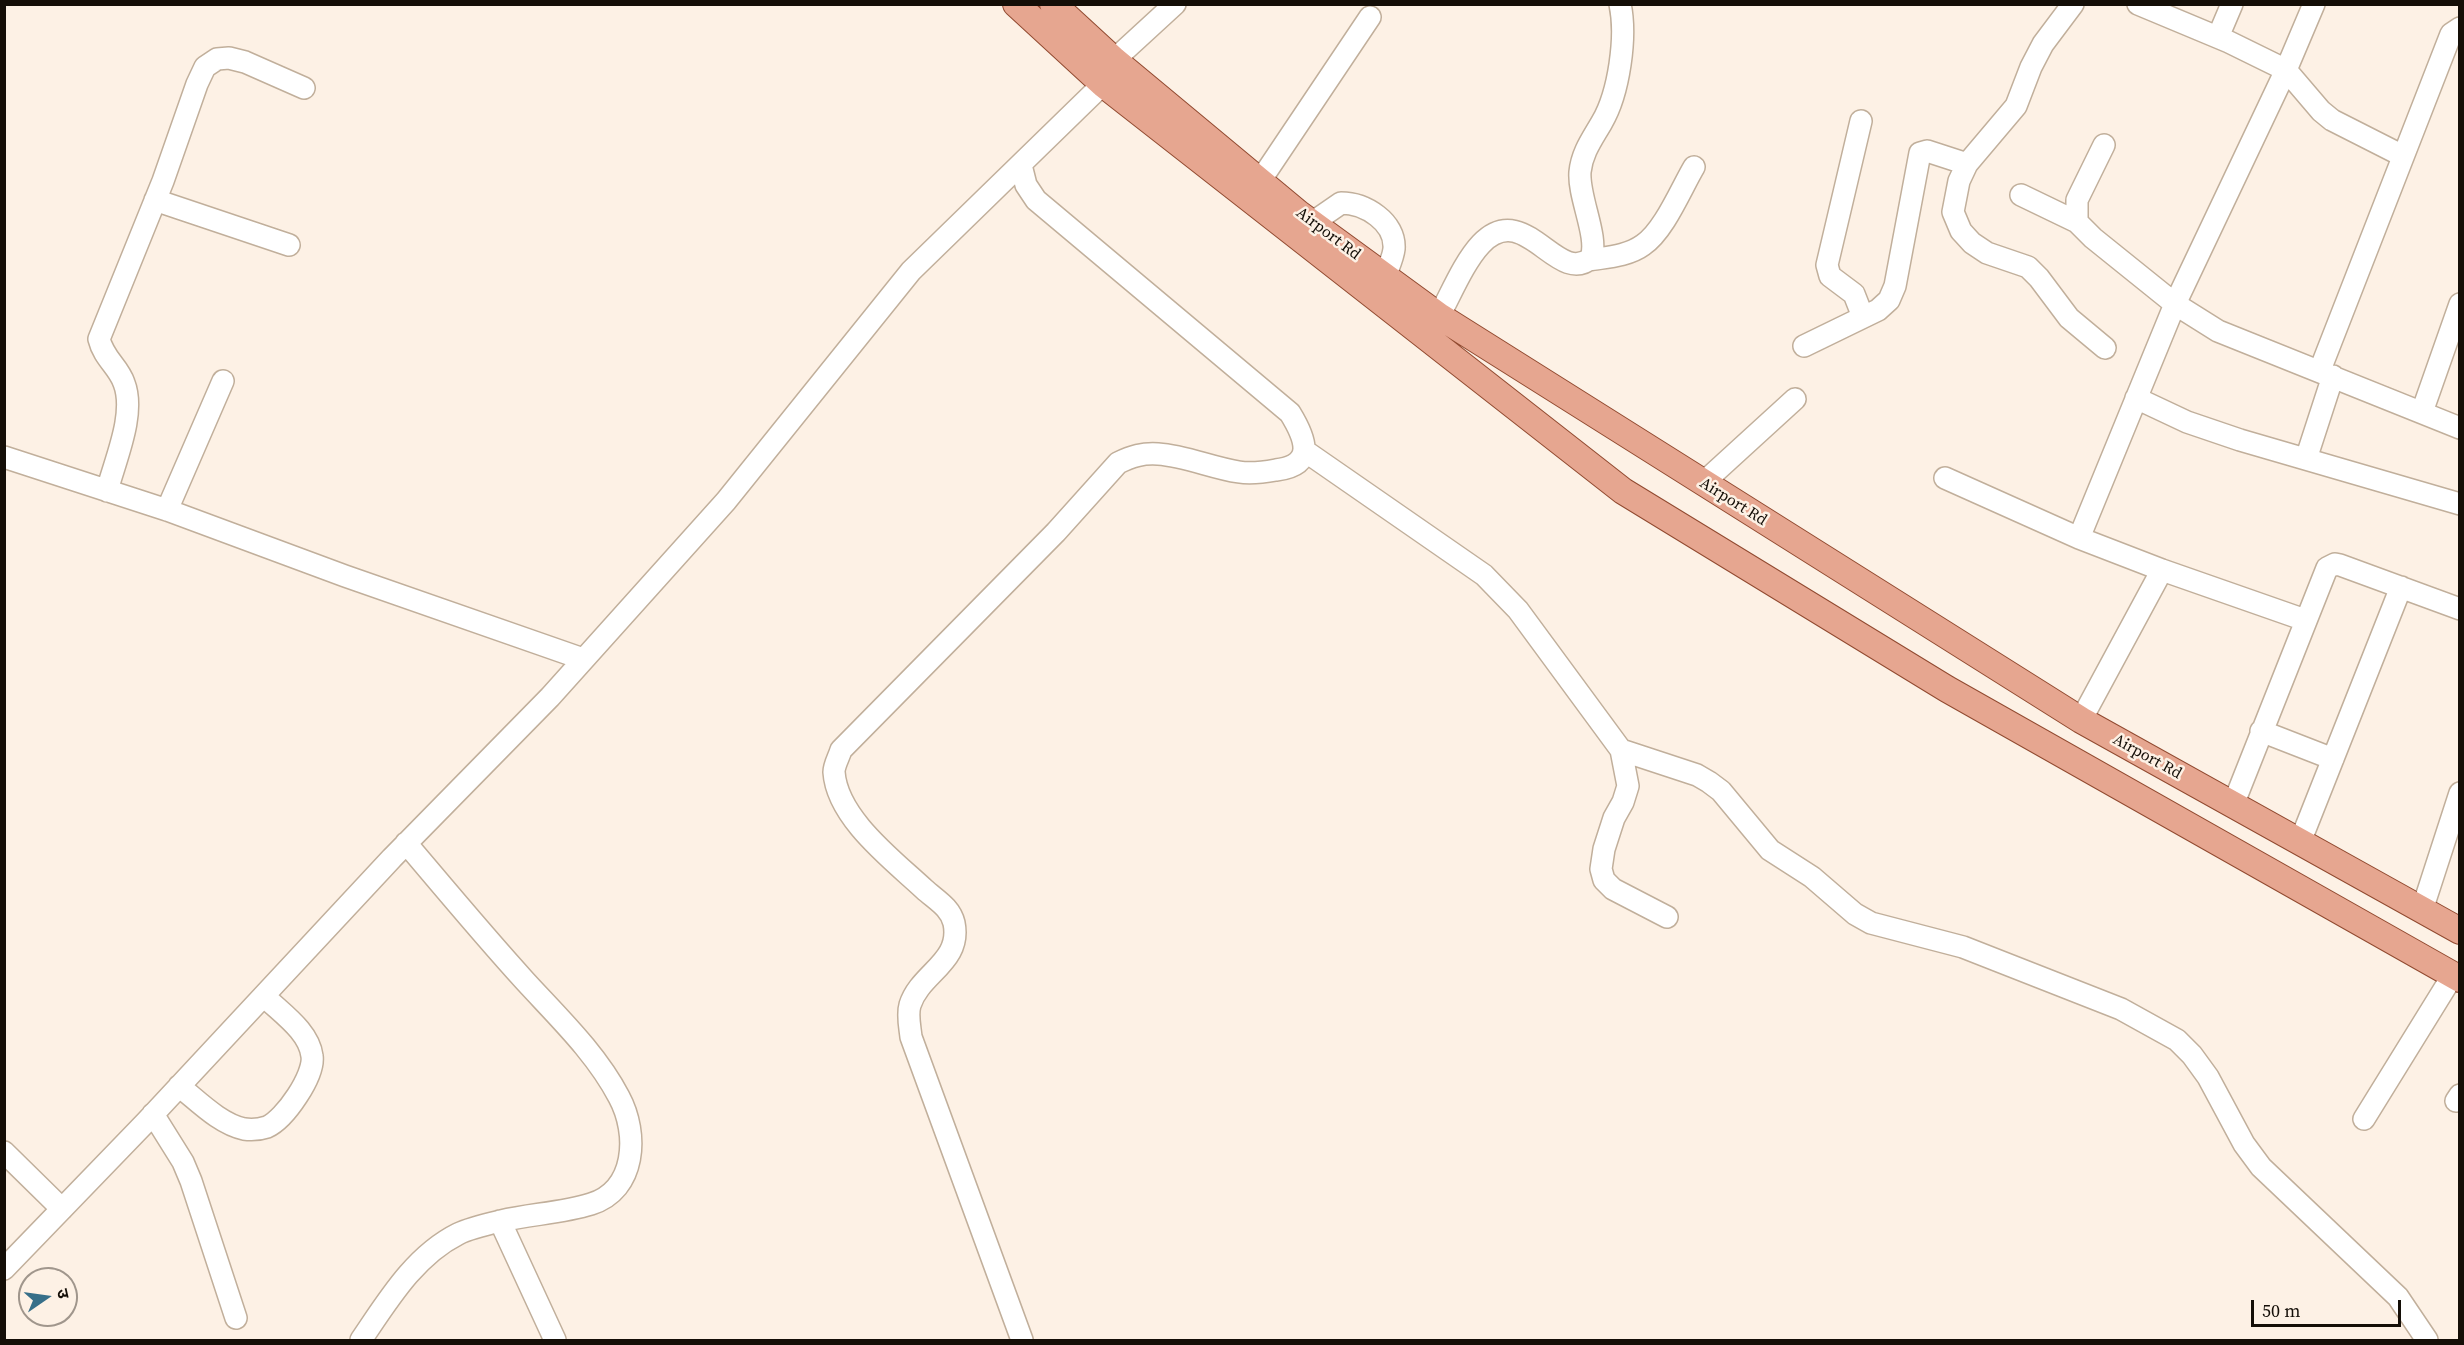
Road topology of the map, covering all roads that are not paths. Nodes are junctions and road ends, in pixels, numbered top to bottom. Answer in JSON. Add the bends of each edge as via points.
{"nodes":[{"id":1,"x":1016,"y":4,"type":"edge"},
{"id":2,"x":1053,"y":4,"type":"edge"},
{"id":3,"x":1175,"y":4,"type":"edge"},
{"id":4,"x":1620,"y":4,"type":"edge"},
{"id":5,"x":2073,"y":4,"type":"edge"},
{"id":6,"x":2138,"y":4,"type":"edge"},
{"id":7,"x":2232,"y":4,"type":"edge"},
{"id":8,"x":2313,"y":4,"type":"edge"},
{"id":9,"x":1370,"y":16,"type":"dead end"},
{"id":10,"x":2460,"y":28,"type":"edge"},
{"id":11,"x":2218,"y":37,"type":"junction"},
{"id":12,"x":1114,"y":60,"type":"junction"},
{"id":13,"x":2286,"y":70,"type":"junction"},
{"id":14,"x":1103,"y":84,"type":"junction"},
{"id":15,"x":304,"y":88,"type":"dead end"},
{"id":16,"x":1861,"y":121,"type":"dead end"},
{"id":17,"x":2104,"y":145,"type":"dead end"},
{"id":18,"x":2403,"y":156,"type":"junction"},
{"id":19,"x":1021,"y":165,"type":"junction"},
{"id":20,"x":1967,"y":165,"type":"junction"},
{"id":21,"x":1694,"y":167,"type":"dead end"},
{"id":22,"x":1260,"y":182,"type":"junction"},
{"id":23,"x":2021,"y":195,"type":"dead end"},
{"id":24,"x":155,"y":200,"type":"junction"},
{"id":25,"x":2077,"y":222,"type":"junction"},
{"id":26,"x":1312,"y":223,"type":"junction"},
{"id":27,"x":289,"y":245,"type":"dead end"},
{"id":28,"x":1589,"y":260,"type":"junction"},
{"id":29,"x":1385,"y":276,"type":"junction"},
{"id":30,"x":2175,"y":304,"type":"junction"},
{"id":31,"x":2460,"y":304,"type":"edge"},
{"id":32,"x":1439,"y":316,"type":"junction"},
{"id":33,"x":1863,"y":317,"type":"junction"},
{"id":34,"x":1804,"y":346,"type":"dead end"},
{"id":35,"x":2105,"y":348,"type":"dead end"},
{"id":36,"x":2327,"y":373,"type":"junction"},
{"id":37,"x":223,"y":381,"type":"dead end"},
{"id":38,"x":2136,"y":398,"type":"junction"},
{"id":39,"x":1795,"y":399,"type":"dead end"},
{"id":40,"x":2422,"y":412,"type":"junction"},
{"id":41,"x":2460,"y":428,"type":"edge"},
{"id":42,"x":1305,"y":451,"type":"junction"},
{"id":43,"x":4,"y":457,"type":"edge"},
{"id":44,"x":2306,"y":459,"type":"junction"},
{"id":45,"x":1945,"y":478,"type":"dead end"},
{"id":46,"x":1703,"y":483,"type":"junction"},
{"id":47,"x":107,"y":491,"type":"junction"},
{"id":48,"x":2460,"y":504,"type":"edge"},
{"id":49,"x":167,"y":510,"type":"junction"},
{"id":50,"x":2079,"y":538,"type":"junction"},
{"id":51,"x":2162,"y":570,"type":"junction"},
{"id":52,"x":2401,"y":587,"type":"junction"},
{"id":53,"x":2460,"y":609,"type":"edge"},
{"id":54,"x":2305,"y":620,"type":"junction"},
{"id":55,"x":583,"y":659,"type":"junction"},
{"id":56,"x":2081,"y":720,"type":"junction"},
{"id":57,"x":2261,"y":731,"type":"junction"},
{"id":58,"x":1621,"y":750,"type":"junction"},
{"id":59,"x":2333,"y":759,"type":"junction"},
{"id":60,"x":2460,"y":793,"type":"edge"},
{"id":61,"x":2233,"y":805,"type":"junction"},
{"id":62,"x":2300,"y":842,"type":"junction"},
{"id":63,"x":406,"y":843,"type":"junction"},
{"id":64,"x":2422,"y":910,"type":"junction"},
{"id":65,"x":1667,"y":917,"type":"dead end"},
{"id":66,"x":2460,"y":931,"type":"edge"},
{"id":67,"x":2456,"y":977,"type":"edge"},
{"id":68,"x":264,"y":996,"type":"junction"},
{"id":69,"x":179,"y":1086,"type":"junction"},
{"id":70,"x":153,"y":1114,"type":"junction"},
{"id":71,"x":2364,"y":1119,"type":"dead end"},
{"id":72,"x":4,"y":1152,"type":"edge"},
{"id":73,"x":62,"y":1209,"type":"junction"},
{"id":74,"x":500,"y":1221,"type":"junction"},
{"id":75,"x":4,"y":1269,"type":"edge"},
{"id":76,"x":236,"y":1318,"type":"dead end"},
{"id":77,"x":360,"y":1341,"type":"edge"},
{"id":78,"x":555,"y":1341,"type":"edge"},
{"id":79,"x":1022,"y":1341,"type":"edge"},
{"id":80,"x":2427,"y":1341,"type":"edge"}],
"edges":[{"from":1,"to":14,"type":"main road"},
{"from":2,"to":12,"type":"main road","name":"Airport Rd"},
{"from":3,"to":12,"type":"street"},
{"from":4,"to":28,"type":"street","via":[[1622,38],[1614,93],[1588,144],[1580,174],[1594,250]]},
{"from":5,"to":20,"type":"street","via":[[2043,44],[2016,106]]},
{"from":6,"to":11,"type":"street"},
{"from":7,"to":11,"type":"street"},
{"from":8,"to":13,"type":"street"},
{"from":9,"to":22,"type":"street"},
{"from":10,"to":18,"type":"street","via":[[2451,33]]},
{"from":11,"to":13,"type":"street"},
{"from":12,"to":22,"type":"main road","name":"Airport Rd"},
{"from":13,"to":18,"type":"street","via":[[2332,120]]},
{"from":13,"to":30,"type":"street"},
{"from":14,"to":19,"type":"street"},
{"from":14,"to":67,"type":"main road","via":[[1623,491],[1947,688]]},
{"from":15,"to":24,"type":"street","via":[[229,58],[217,59],[206,67],[196,84]]},
{"from":16,"to":33,"type":"street","via":[[1827,265],[1830,276],[1854,294]]},
{"from":17,"to":25,"type":"street","via":[[2077,200]]},
{"from":18,"to":36,"type":"street"},
{"from":19,"to":42,"type":"street","via":[[1026,185],[1036,200],[1290,413]]},
{"from":19,"to":55,"type":"street","via":[[911,271],[726,501]]},
{"from":20,"to":33,"type":"street","via":[[1927,151],[1920,153],[1892,294],[1884,306]]},
{"from":20,"to":35,"type":"street","via":[[1959,181],[1953,212],[1961,231],[1988,253],[2028,267],[2069,318]]},
{"from":21,"to":28,"type":"street","via":[[1648,241],[1630,251]]},
{"from":22,"to":26,"type":"main road","name":"Airport Rd"},
{"from":23,"to":25,"type":"street"},
{"from":24,"to":27,"type":"street"},
{"from":24,"to":47,"type":"street","via":[[99,339],[103,352],[123,379],[129,407]]},
{"from":25,"to":30,"type":"street"},
{"from":26,"to":29,"type":"main road","name":"Airport Rd"},
{"from":26,"to":29,"type":"street","via":[[1341,203],[1357,205],[1378,217],[1386,223],[1393,240]]},
{"from":28,"to":32,"type":"street","via":[[1570,264],[1523,233],[1502,231],[1473,254]]},
{"from":29,"to":32,"type":"main road","name":"Airport Rd"},
{"from":30,"to":36,"type":"street","via":[[2218,331]]},
{"from":30,"to":38,"type":"street"},
{"from":31,"to":40,"type":"street"},
{"from":32,"to":46,"type":"main road","name":"Airport Rd"},
{"from":33,"to":34,"type":"street"},
{"from":36,"to":40,"type":"street"},
{"from":36,"to":44,"type":"street"},
{"from":37,"to":49,"type":"street"},
{"from":38,"to":44,"type":"street","via":[[2187,422]]},
{"from":38,"to":50,"type":"street"},
{"from":39,"to":46,"type":"street"},
{"from":40,"to":41,"type":"street"},
{"from":42,"to":58,"type":"street","via":[[1484,575],[1518,610]]},
{"from":42,"to":79,"type":"street","via":[[1294,467],[1270,471],[1242,472],[1157,454],[1131,456],[1119,463],[841,750],[834,770],[839,795],[852,818],[948,909],[954,922],[951,953],[910,1005],[911,1037]]},
{"from":43,"to":47,"type":"street"},
{"from":44,"to":48,"type":"street"},
{"from":45,"to":50,"type":"street"},
{"from":46,"to":56,"type":"main road","name":"Airport Rd"},
{"from":47,"to":49,"type":"street"},
{"from":49,"to":55,"type":"street"},
{"from":50,"to":51,"type":"street"},
{"from":51,"to":54,"type":"street"},
{"from":51,"to":56,"type":"street"},
{"from":52,"to":53,"type":"street"},
{"from":52,"to":54,"type":"street","via":[[2331,565],[2322,574]]},
{"from":52,"to":59,"type":"street"},
{"from":54,"to":57,"type":"street"},
{"from":55,"to":63,"type":"street"},
{"from":56,"to":61,"type":"main road","name":"Airport Rd"},
{"from":57,"to":59,"type":"street"},
{"from":57,"to":61,"type":"street"},
{"from":58,"to":65,"type":"street","via":[[1628,786],[1614,818],[1601,869],[1604,880],[1613,889]]},
{"from":58,"to":80,"type":"street","via":[[1709,782],[1770,850],[1871,923],[1963,947],[2121,1010],[2177,1040],[2208,1077],[2261,1167],[2398,1297]]},
{"from":59,"to":62,"type":"street"},
{"from":60,"to":64,"type":"street"},
{"from":61,"to":62,"type":"main road","name":"Airport Rd"},
{"from":62,"to":64,"type":"main road","name":"Airport Rd"},
{"from":63,"to":68,"type":"street"},
{"from":63,"to":74,"type":"street","via":[[588,1051],[620,1098],[628,1122],[630,1165],[617,1189],[591,1204]]},
{"from":64,"to":66,"type":"main road","name":"Airport Rd"},
{"from":67,"to":71,"type":"street"},
{"from":68,"to":69,"type":"street"},
{"from":68,"to":69,"type":"street","via":[[299,1030],[312,1055],[307,1081],[277,1120],[267,1127],[244,1129],[226,1122]]},
{"from":69,"to":70,"type":"street"},
{"from":70,"to":73,"type":"street"},
{"from":70,"to":76,"type":"street","via":[[191,1181]]},
{"from":72,"to":73,"type":"street"},
{"from":73,"to":75,"type":"street"},
{"from":74,"to":77,"type":"street","via":[[458,1234],[434,1250],[400,1283]]},
{"from":74,"to":78,"type":"street"}]}
